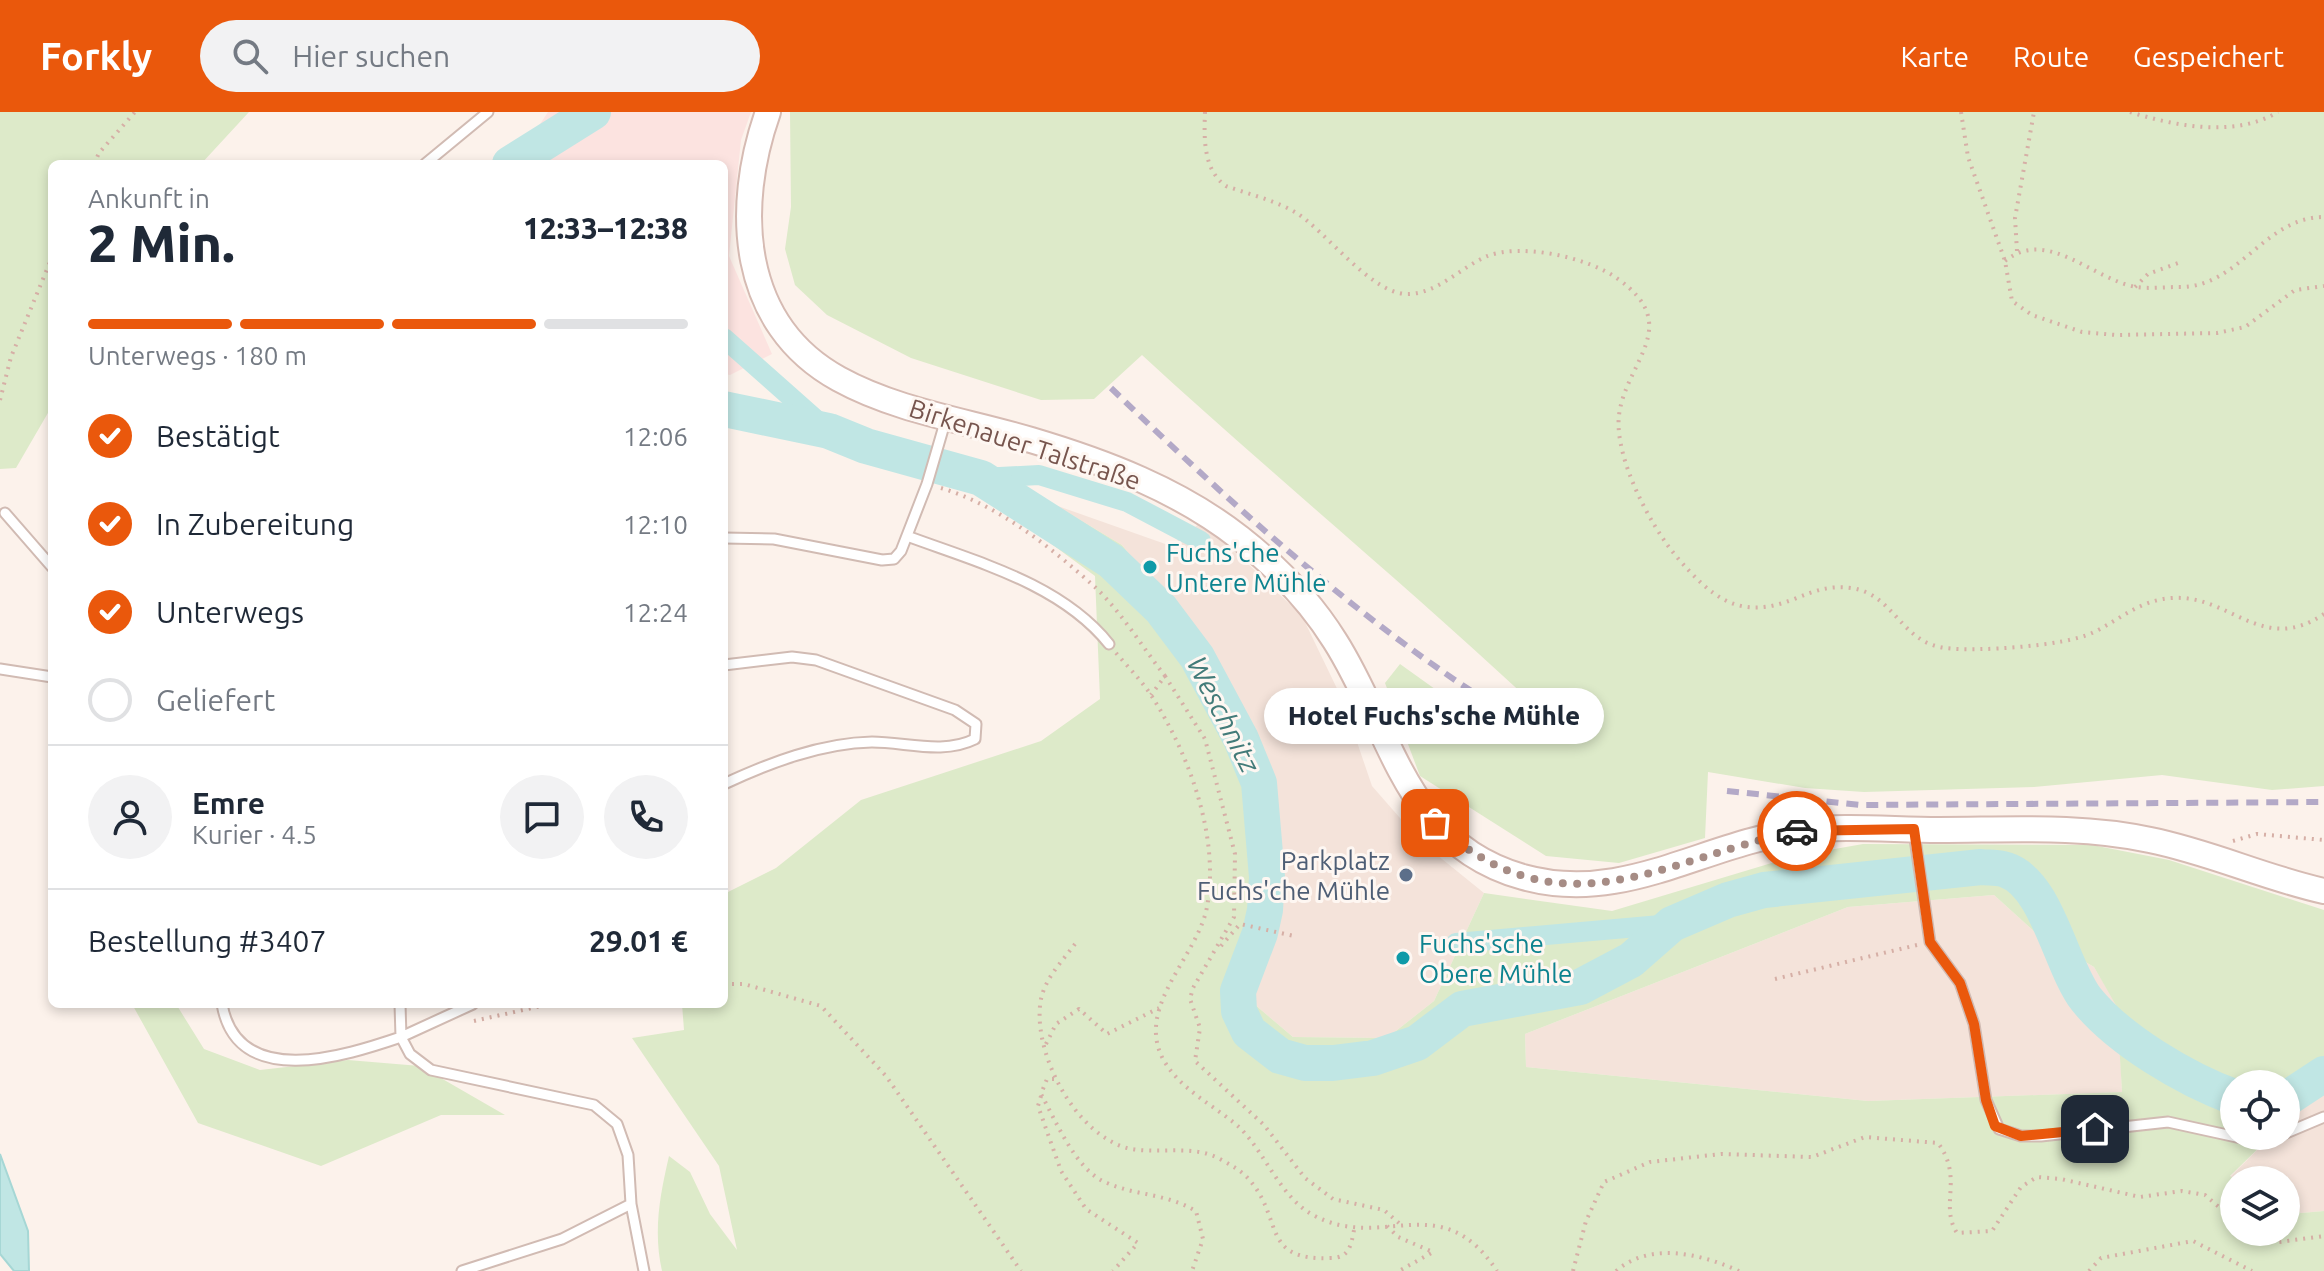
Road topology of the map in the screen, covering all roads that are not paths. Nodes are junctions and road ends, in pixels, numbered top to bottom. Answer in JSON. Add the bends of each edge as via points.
{"nodes":[{"id":1,"x":488,"y":112,"type":"edge"},
{"id":2,"x":768,"y":112,"type":"edge"},
{"id":3,"x":430,"y":160,"type":"edge"},
{"id":4,"x":946,"y":416,"type":"junction"},
{"id":5,"x":5,"y":513,"type":"dead end"},
{"id":6,"x":907,"y":536,"type":"junction"},
{"id":7,"x":728,"y":538,"type":"edge"},
{"id":8,"x":48,"y":562,"type":"edge"},
{"id":9,"x":1109,"y":644,"type":"road end"},
{"id":10,"x":728,"y":665,"type":"edge"},
{"id":11,"x":0,"y":669,"type":"edge"},
{"id":12,"x":48,"y":676,"type":"edge"},
{"id":13,"x":728,"y":782,"type":"edge"},
{"id":14,"x":1915,"y":839,"type":"junction"},
{"id":15,"x":2324,"y":891,"type":"edge"},
{"id":16,"x":223,"y":1008,"type":"edge"},
{"id":17,"x":400,"y":1008,"type":"edge"},
{"id":18,"x":464,"y":1008,"type":"edge"},
{"id":19,"x":401,"y":1037,"type":"junction"},
{"id":20,"x":2324,"y":1117,"type":"edge"},
{"id":21,"x":2300,"y":1127,"type":"edge"},
{"id":22,"x":2220,"y":1133,"type":"edge"},
{"id":23,"x":631,"y":1204,"type":"junction"},
{"id":24,"x":462,"y":1271,"type":"edge"},
{"id":25,"x":644,"y":1271,"type":"edge"}],
"edges":[{"from":1,"to":3,"type":"lane"},
{"from":2,"to":4,"type":"main road","name":"Birkenauer Talstraße","via":[[754,154],[747,205],[753,263],[767,303],[792,342],[839,379],[886,400]]},
{"from":4,"to":6,"type":"lane"},
{"from":4,"to":14,"type":"main road","name":"Birkenauer Talstraße","via":[[1124,471],[1237,535],[1298,591],[1338,645],[1414,797],[1458,844],[1501,869],[1549,883],[1606,884],[1798,831]]},
{"from":5,"to":8,"type":"lane"},
{"from":6,"to":7,"type":"lane","via":[[899,556],[888,561],[774,539]]},
{"from":6,"to":9,"type":"lane","via":[[1059,598]]},
{"from":10,"to":13,"type":"lane","via":[[792,657],[816,660],[955,710],[976,724],[978,732],[963,745],[946,747],[872,742],[840,746]]},
{"from":11,"to":12,"type":"lane"},
{"from":14,"to":15,"type":"main road","name":"Birkenauer Talstraße","via":[[2107,833],[2221,858]]},
{"from":14,"to":22,"type":"lane","via":[[1930,942],[1960,983],[1974,1024],[1986,1100],[1999,1129],[2041,1136],[2168,1122]]},
{"from":16,"to":19,"type":"lane","via":[[240,1042],[278,1060],[337,1056]]},
{"from":17,"to":19,"type":"lane"},
{"from":18,"to":19,"type":"lane"},
{"from":19,"to":23,"type":"lane","via":[[410,1054],[431,1070],[594,1105],[617,1124],[628,1155]]},
{"from":20,"to":21,"type":"lane"},
{"from":23,"to":24,"type":"lane","via":[[562,1239]]},
{"from":23,"to":25,"type":"lane"}]}
